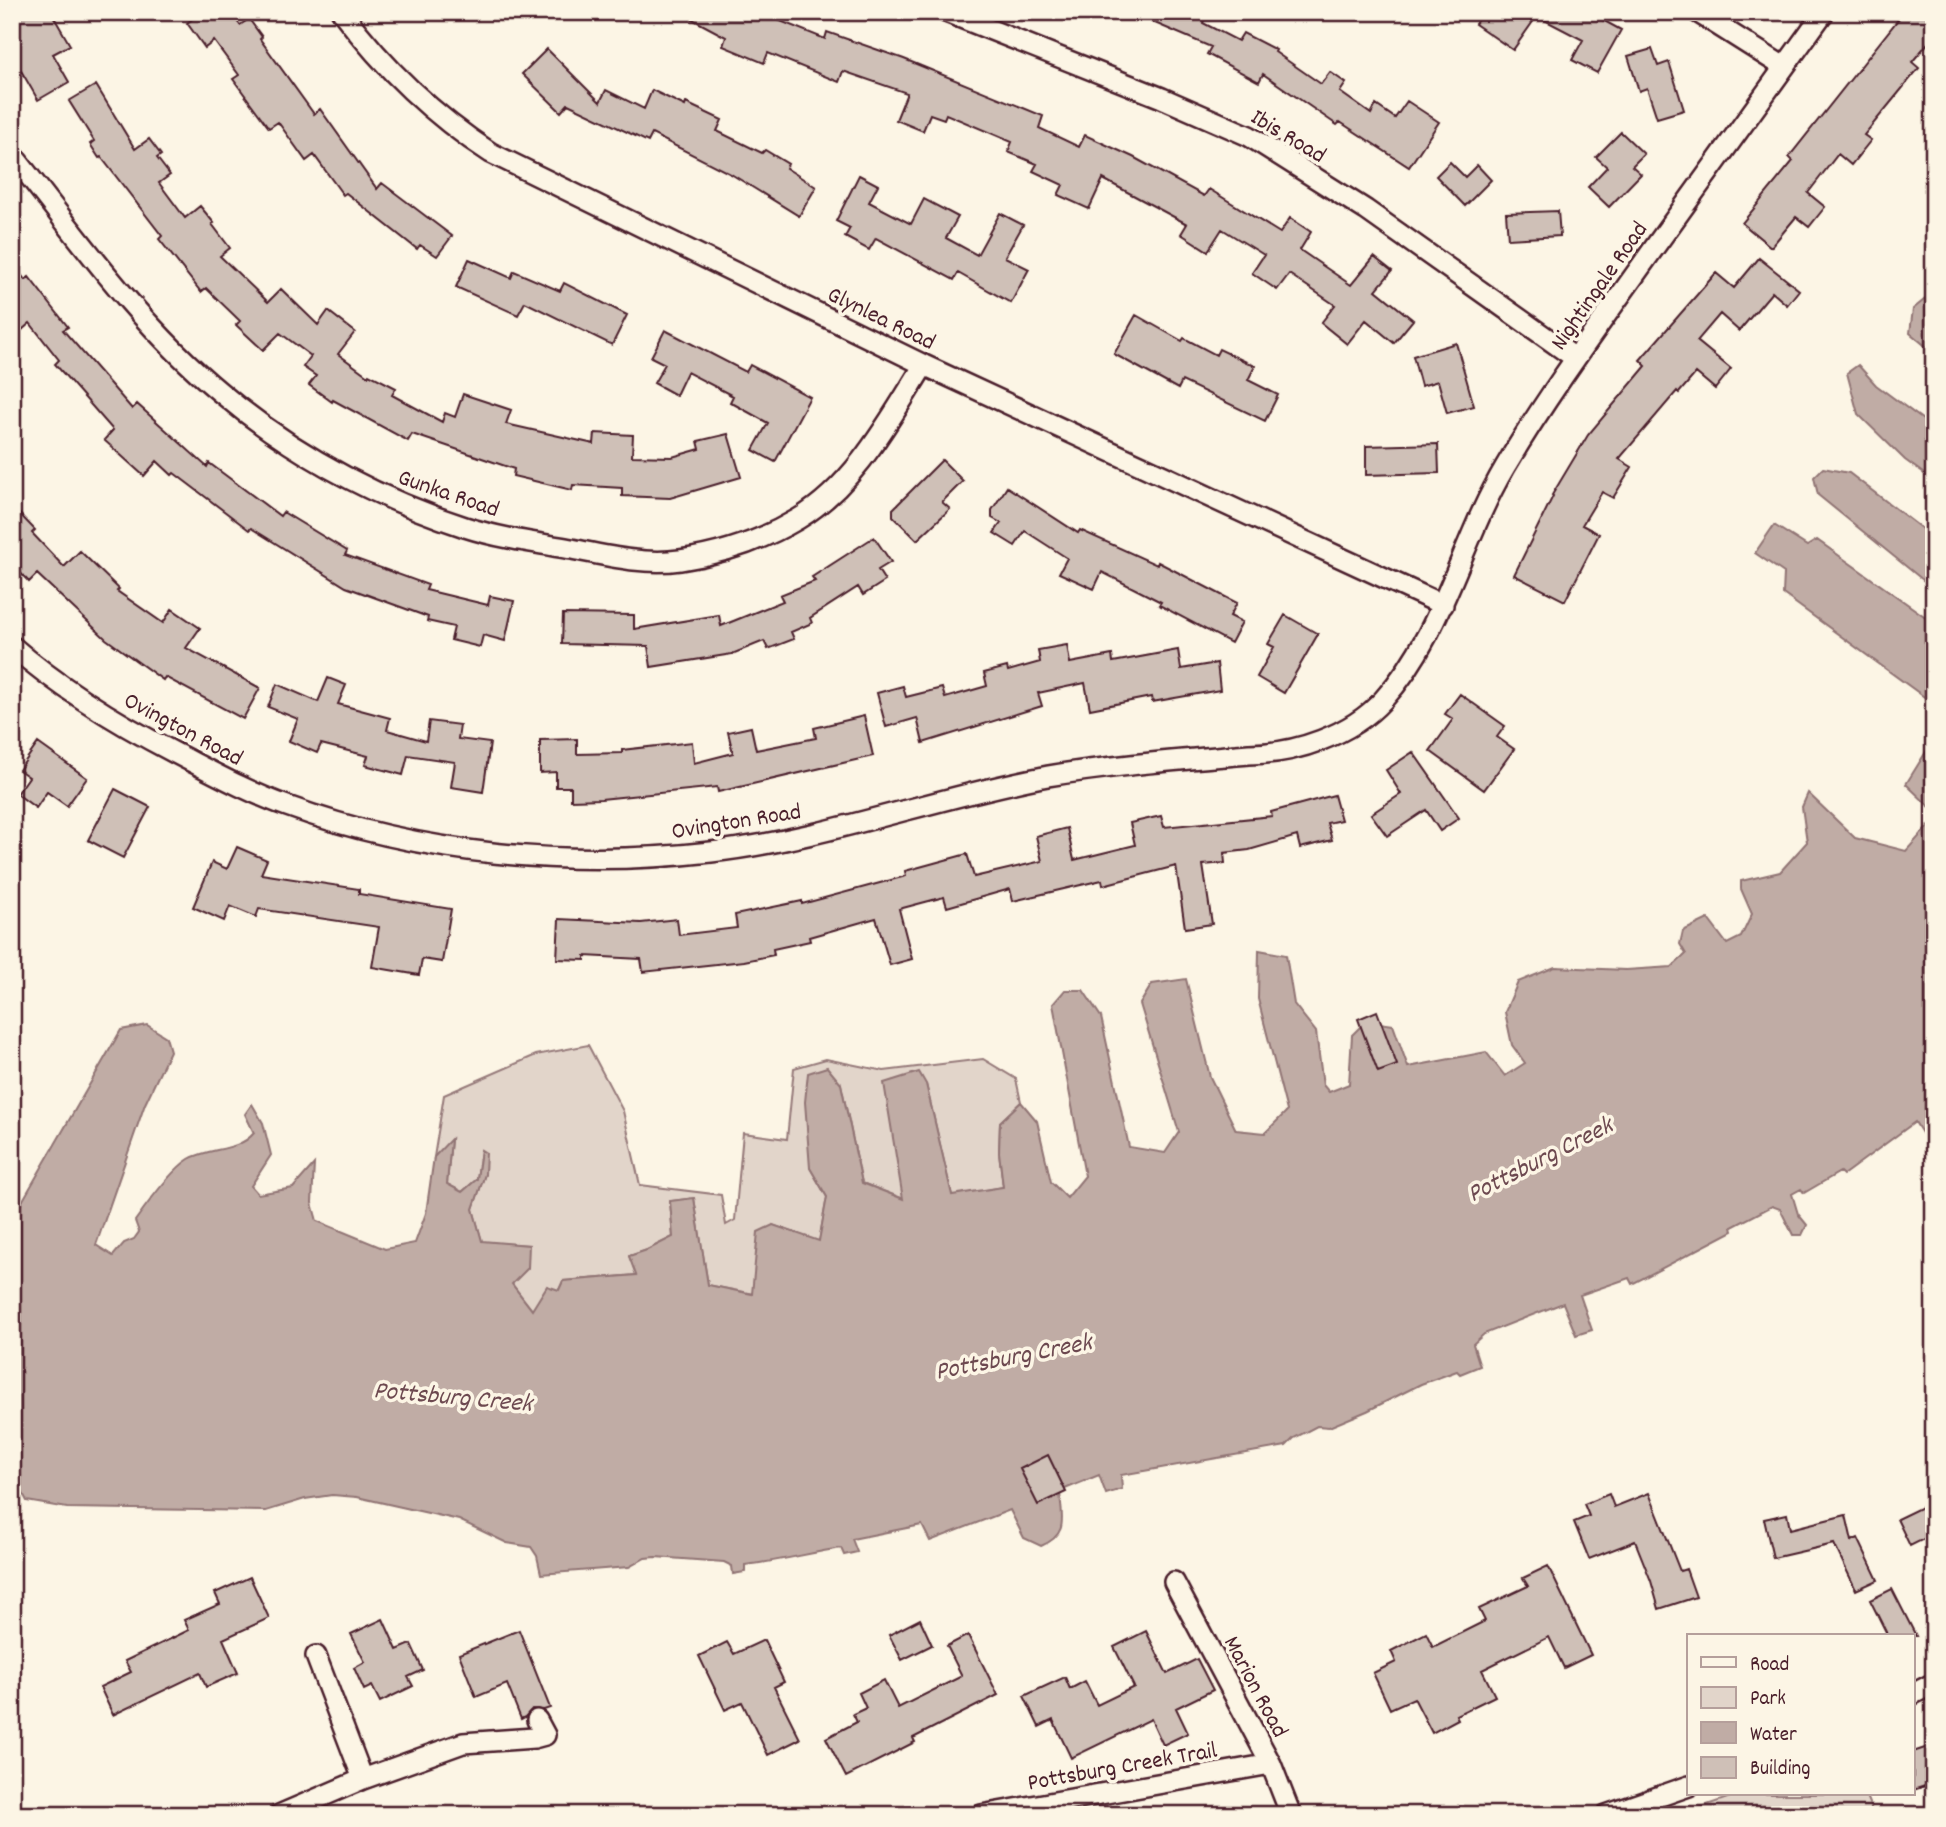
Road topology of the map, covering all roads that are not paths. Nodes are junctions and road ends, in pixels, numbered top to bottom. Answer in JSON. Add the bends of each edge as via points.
{"nodes":[{"id":1,"x":342,"y":12,"type":"edge"},
{"id":2,"x":946,"y":12,"type":"edge"},
{"id":3,"x":1697,"y":12,"type":"edge"},
{"id":4,"x":1824,"y":12,"type":"edge"},
{"id":5,"x":1784,"y":67,"type":"junction"},
{"id":6,"x":12,"y":154,"type":"edge"},
{"id":7,"x":1575,"y":358,"type":"junction"},
{"id":8,"x":924,"y":365,"type":"junction"},
{"id":9,"x":1443,"y":605,"type":"junction"},
{"id":10,"x":12,"y":646,"type":"edge"},
{"id":11,"x":1174,"y":1582,"type":"dead end"},
{"id":12,"x":316,"y":1656,"type":"dead end"},
{"id":13,"x":1934,"y":1683,"type":"edge"},
{"id":14,"x":1914,"y":1693,"type":"edge"},
{"id":15,"x":537,"y":1720,"type":"dead end"},
{"id":16,"x":1271,"y":1764,"type":"junction"},
{"id":17,"x":363,"y":1779,"type":"junction"},
{"id":18,"x":1687,"y":1787,"type":"edge"},
{"id":19,"x":279,"y":1815,"type":"edge"},
{"id":20,"x":981,"y":1815,"type":"edge"},
{"id":21,"x":1292,"y":1815,"type":"edge"},
{"id":22,"x":1606,"y":1815,"type":"edge"}],
"edges":[{"from":1,"to":8,"type":"street","name":"Glynlea Road","via":[[414,92],[491,153]]},
{"from":2,"to":7,"type":"street","name":"Ibis Road","via":[[1249,136],[1366,210]]},
{"from":3,"to":5,"type":"street"},
{"from":4,"to":5,"type":"street","name":"Nightingale Road"},
{"from":5,"to":7,"type":"street","name":"Nightingale Road"},
{"from":6,"to":8,"type":"street","name":"Gunka Road","via":[[114,282],[220,392],[323,465],[366,488],[496,536],[648,561],[677,561],[763,538],[801,518],[848,476]]},
{"from":7,"to":9,"type":"street","name":"Nightingale Road","via":[[1504,469]]},
{"from":8,"to":9,"type":"street","name":"Glynlea Road"},
{"from":9,"to":10,"type":"street","name":"Ovington Road","via":[[1417,653],[1382,701],[1356,723],[1302,746],[1269,754],[1047,776],[789,839],[713,852],[607,858],[448,847],[399,838],[286,805],[134,732],[81,699]]},
{"from":11,"to":16,"type":"street","name":"Marion Road"},
{"from":12,"to":17,"type":"street"},
{"from":13,"to":14,"type":"street"},
{"from":15,"to":17,"type":"street","via":[[545,1735],[463,1743]]},
{"from":16,"to":20,"type":"street","name":"Pottsburg Creek Trail"},
{"from":16,"to":21,"type":"street","name":"Marion Road"},
{"from":17,"to":19,"type":"street"},
{"from":18,"to":22,"type":"street"}]}
